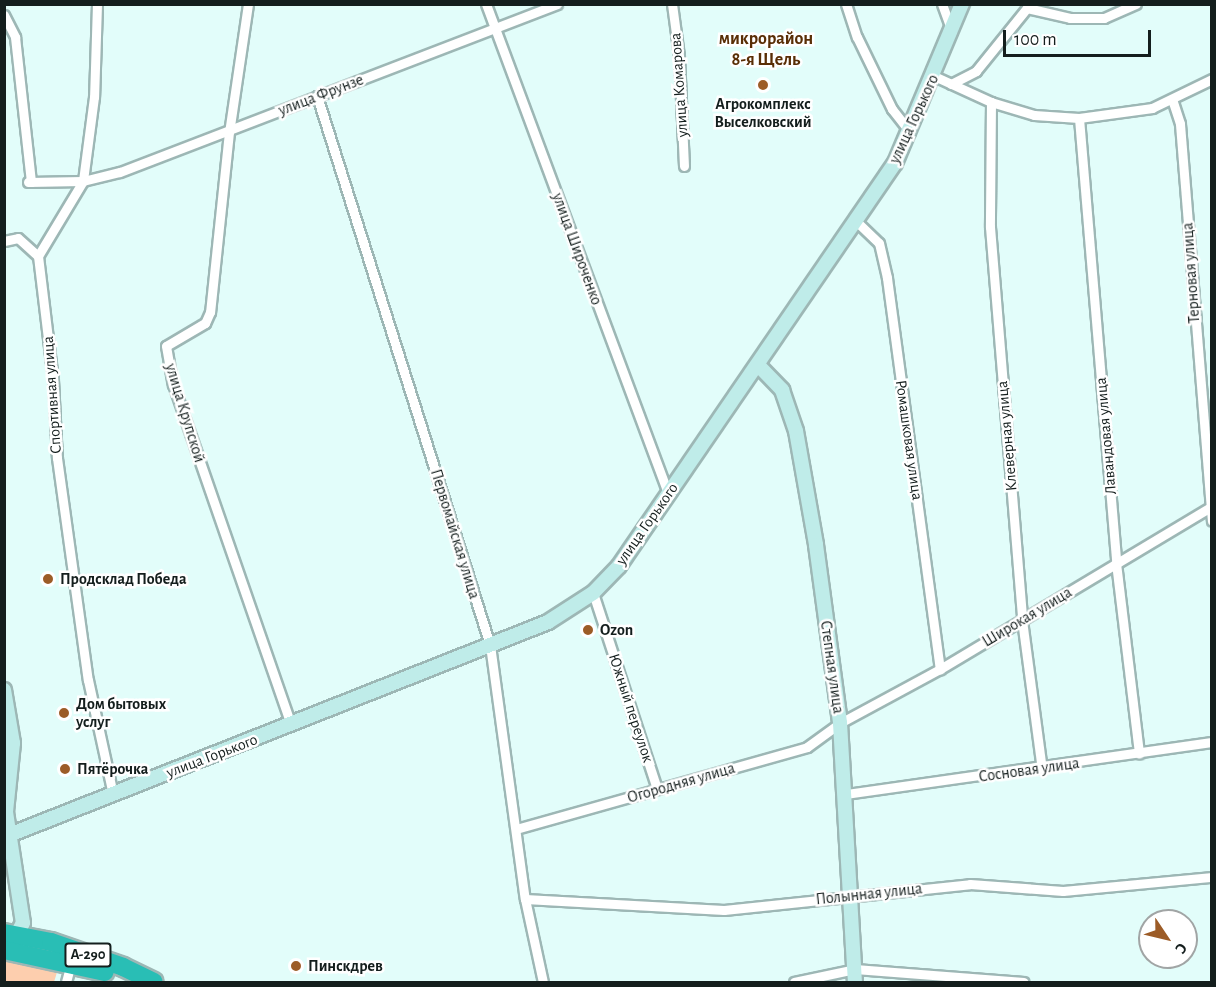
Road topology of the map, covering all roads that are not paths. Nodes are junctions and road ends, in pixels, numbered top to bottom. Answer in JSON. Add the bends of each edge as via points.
{"nodes":[{"id":1,"x":97,"y":4,"type":"edge"},
{"id":2,"x":248,"y":4,"type":"edge"},
{"id":3,"x":486,"y":4,"type":"edge"},
{"id":4,"x":557,"y":4,"type":"edge"},
{"id":5,"x":672,"y":4,"type":"edge"},
{"id":6,"x":846,"y":4,"type":"edge"},
{"id":7,"x":942,"y":4,"type":"edge"},
{"id":8,"x":962,"y":4,"type":"edge"},
{"id":9,"x":1136,"y":4,"type":"edge"},
{"id":10,"x":1028,"y":6,"type":"edge"},
{"id":11,"x":4,"y":15,"type":"edge"},
{"id":12,"x":495,"y":29,"type":"junction"},
{"id":13,"x":952,"y":31,"type":"junction"},
{"id":14,"x":934,"y":76,"type":"junction"},
{"id":15,"x":1212,"y":79,"type":"edge"},
{"id":16,"x":951,"y":84,"type":"junction"},
{"id":17,"x":317,"y":96,"type":"junction"},
{"id":18,"x":1172,"y":99,"type":"junction"},
{"id":19,"x":991,"y":102,"type":"junction"},
{"id":20,"x":1080,"y":118,"type":"junction"},
{"id":21,"x":229,"y":132,"type":"junction"},
{"id":22,"x":910,"y":132,"type":"junction"},
{"id":23,"x":684,"y":166,"type":"dead end"},
{"id":24,"x":83,"y":181,"type":"junction"},
{"id":25,"x":857,"y":222,"type":"junction"},
{"id":26,"x":4,"y":241,"type":"edge"},
{"id":27,"x":38,"y":256,"type":"junction"},
{"id":28,"x":758,"y":364,"type":"junction"},
{"id":29,"x":668,"y":493,"type":"junction"},
{"id":30,"x":1211,"y":507,"type":"edge"},
{"id":31,"x":1212,"y":521,"type":"edge"},
{"id":32,"x":1116,"y":563,"type":"junction"},
{"id":33,"x":593,"y":594,"type":"junction"},
{"id":34,"x":1022,"y":620,"type":"junction"},
{"id":35,"x":490,"y":645,"type":"junction"},
{"id":36,"x":940,"y":669,"type":"junction"},
{"id":37,"x":4,"y":690,"type":"edge"},
{"id":38,"x":840,"y":723,"type":"junction"},
{"id":39,"x":291,"y":725,"type":"junction"},
{"id":40,"x":1212,"y":742,"type":"edge"},
{"id":41,"x":12,"y":754,"type":"junction"},
{"id":42,"x":1139,"y":754,"type":"junction"},
{"id":43,"x":1042,"y":769,"type":"junction"},
{"id":44,"x":4,"y":773,"type":"edge"},
{"id":45,"x":657,"y":789,"type":"junction"},
{"id":46,"x":846,"y":794,"type":"junction"},
{"id":47,"x":113,"y":795,"type":"junction"},
{"id":48,"x":6,"y":827,"type":"edge"},
{"id":49,"x":516,"y":830,"type":"junction"},
{"id":50,"x":4,"y":864,"type":"edge"},
{"id":51,"x":1212,"y":877,"type":"edge"},
{"id":52,"x":849,"y":896,"type":"junction"},
{"id":53,"x":525,"y":899,"type":"junction"},
{"id":54,"x":21,"y":906,"type":"junction"},
{"id":55,"x":13,"y":941,"type":"edge"},
{"id":56,"x":51,"y":942,"type":"junction"},
{"id":57,"x":4,"y":950,"type":"edge"},
{"id":58,"x":71,"y":963,"type":"junction"},
{"id":59,"x":855,"y":976,"type":"edge"},
{"id":60,"x":66,"y":982,"type":"edge"},
{"id":61,"x":153,"y":982,"type":"edge"},
{"id":62,"x":543,"y":982,"type":"edge"},
{"id":63,"x":794,"y":982,"type":"edge"},
{"id":64,"x":1024,"y":982,"type":"edge"}],
"edges":[{"from":1,"to":24,"type":"street","via":[[94,98]]},
{"from":2,"to":21,"type":"street","name":"улица Крупской"},
{"from":3,"to":12,"type":"street","name":"улица Широченко"},
{"from":4,"to":12,"type":"street","name":"улица Фрунзе"},
{"from":5,"to":23,"type":"street","name":"улица Комарова","via":[[679,56]]},
{"from":6,"to":22,"type":"street","via":[[857,37],[892,109]]},
{"from":7,"to":13,"type":"street"},
{"from":8,"to":13,"type":"main road","name":"улица Горького"},
{"from":9,"to":10,"type":"street","via":[[1104,18],[1070,18]]},
{"from":10,"to":16,"type":"street","via":[[976,71]]},
{"from":11,"to":24,"type":"street","name":"улица Фрунзе","via":[[15,37],[29,182]]},
{"from":12,"to":17,"type":"street","name":"улица Фрунзе"},
{"from":12,"to":29,"type":"street","name":"улица Широченко"},
{"from":13,"to":14,"type":"main road","name":"улица Горького"},
{"from":14,"to":16,"type":"street"},
{"from":14,"to":22,"type":"main road","name":"улица Горького"},
{"from":15,"to":18,"type":"street"},
{"from":16,"to":19,"type":"street"},
{"from":17,"to":21,"type":"street","name":"улица Фрунзе"},
{"from":17,"to":35,"type":"street","name":"Первомайская улица"},
{"from":18,"to":20,"type":"street","via":[[1152,108]]},
{"from":18,"to":30,"type":"street","name":"Терновая улица","via":[[1180,124]]},
{"from":19,"to":20,"type":"street","via":[[1034,115]]},
{"from":19,"to":34,"type":"street","name":"Клеверная улица","via":[[990,227]]},
{"from":20,"to":32,"type":"street","name":"Лавандовая улица"},
{"from":21,"to":24,"type":"street","name":"улица Фрунзе","via":[[120,172]]},
{"from":21,"to":39,"type":"street","name":"улица Крупской","via":[[210,312],[205,323],[166,346],[173,384]]},
{"from":22,"to":25,"type":"main road","name":"улица Горького"},
{"from":24,"to":27,"type":"street"},
{"from":25,"to":28,"type":"main road","name":"улица Горького"},
{"from":25,"to":36,"type":"street","name":"Ромашковая улица","via":[[879,243],[887,278]]},
{"from":26,"to":27,"type":"street","via":[[18,238]]},
{"from":27,"to":47,"type":"street","name":"Спортивная улица","via":[[53,380],[57,458],[88,680]]},
{"from":28,"to":29,"type":"main road","name":"улица Горького"},
{"from":28,"to":38,"type":"main road","name":"Степная улица","via":[[782,390],[796,431]]},
{"from":29,"to":33,"type":"main road","name":"улица Горького","via":[[619,566]]},
{"from":30,"to":31,"type":"street","name":"Терновая улица"},
{"from":30,"to":32,"type":"street","name":"Широкая улица"},
{"from":32,"to":34,"type":"street","name":"Широкая улица"},
{"from":32,"to":42,"type":"street","name":"Лавандовая улица"},
{"from":33,"to":35,"type":"main road","name":"улица Горького","via":[[548,622]]},
{"from":33,"to":45,"type":"street","name":"Южный переулок"},
{"from":34,"to":36,"type":"street","name":"Широкая улица"},
{"from":34,"to":43,"type":"street","name":"Клеверная улица"},
{"from":35,"to":39,"type":"main road","name":"улица Горького"},
{"from":35,"to":49,"type":"street","name":"Первомайская улица"},
{"from":36,"to":38,"type":"street","name":"Широкая улица"},
{"from":37,"to":41,"type":"main road"},
{"from":38,"to":45,"type":"street","name":"Огородняя улица","via":[[807,747]]},
{"from":38,"to":46,"type":"main road","name":"Степная улица"},
{"from":39,"to":47,"type":"main road","name":"улица Горького"},
{"from":40,"to":42,"type":"street","name":"Сосновая улица"},
{"from":41,"to":44,"type":"main road"},
{"from":41,"to":48,"type":"main road"},
{"from":42,"to":43,"type":"street","name":"Сосновая улица"},
{"from":43,"to":46,"type":"street","name":"Сосновая улица"},
{"from":45,"to":49,"type":"street","name":"Огородняя улица"},
{"from":46,"to":52,"type":"main road","name":"Степная улица"},
{"from":47,"to":48,"type":"main road","name":"улица Горького"},
{"from":48,"to":54,"type":"main road"},
{"from":49,"to":53,"type":"street","name":"Первомайская улица"},
{"from":50,"to":55,"type":"main road"},
{"from":51,"to":52,"type":"street","name":"Полынная улица","via":[[1063,891],[970,884]]},
{"from":52,"to":53,"type":"street","name":"Полынная улица","via":[[724,910]]},
{"from":52,"to":59,"type":"main road","name":"Степная улица"},
{"from":53,"to":62,"type":"street","name":"Первомайская улица"},
{"from":54,"to":55,"type":"main road","via":[[23,923]]},
{"from":54,"to":56,"type":"main road","via":[[32,926]]},
{"from":55,"to":56,"type":"highway","number":"А-290"},
{"from":55,"to":57,"type":"highway","number":"А-290"},
{"from":55,"to":58,"type":"highway","number":"А-290"},
{"from":56,"to":61,"type":"highway","number":"А-290","via":[[123,966]]},
{"from":58,"to":60,"type":"street"},
{"from":58,"to":61,"type":"highway","number":"А-290"},
{"from":59,"to":63,"type":"street"},
{"from":59,"to":64,"type":"street"}]}
